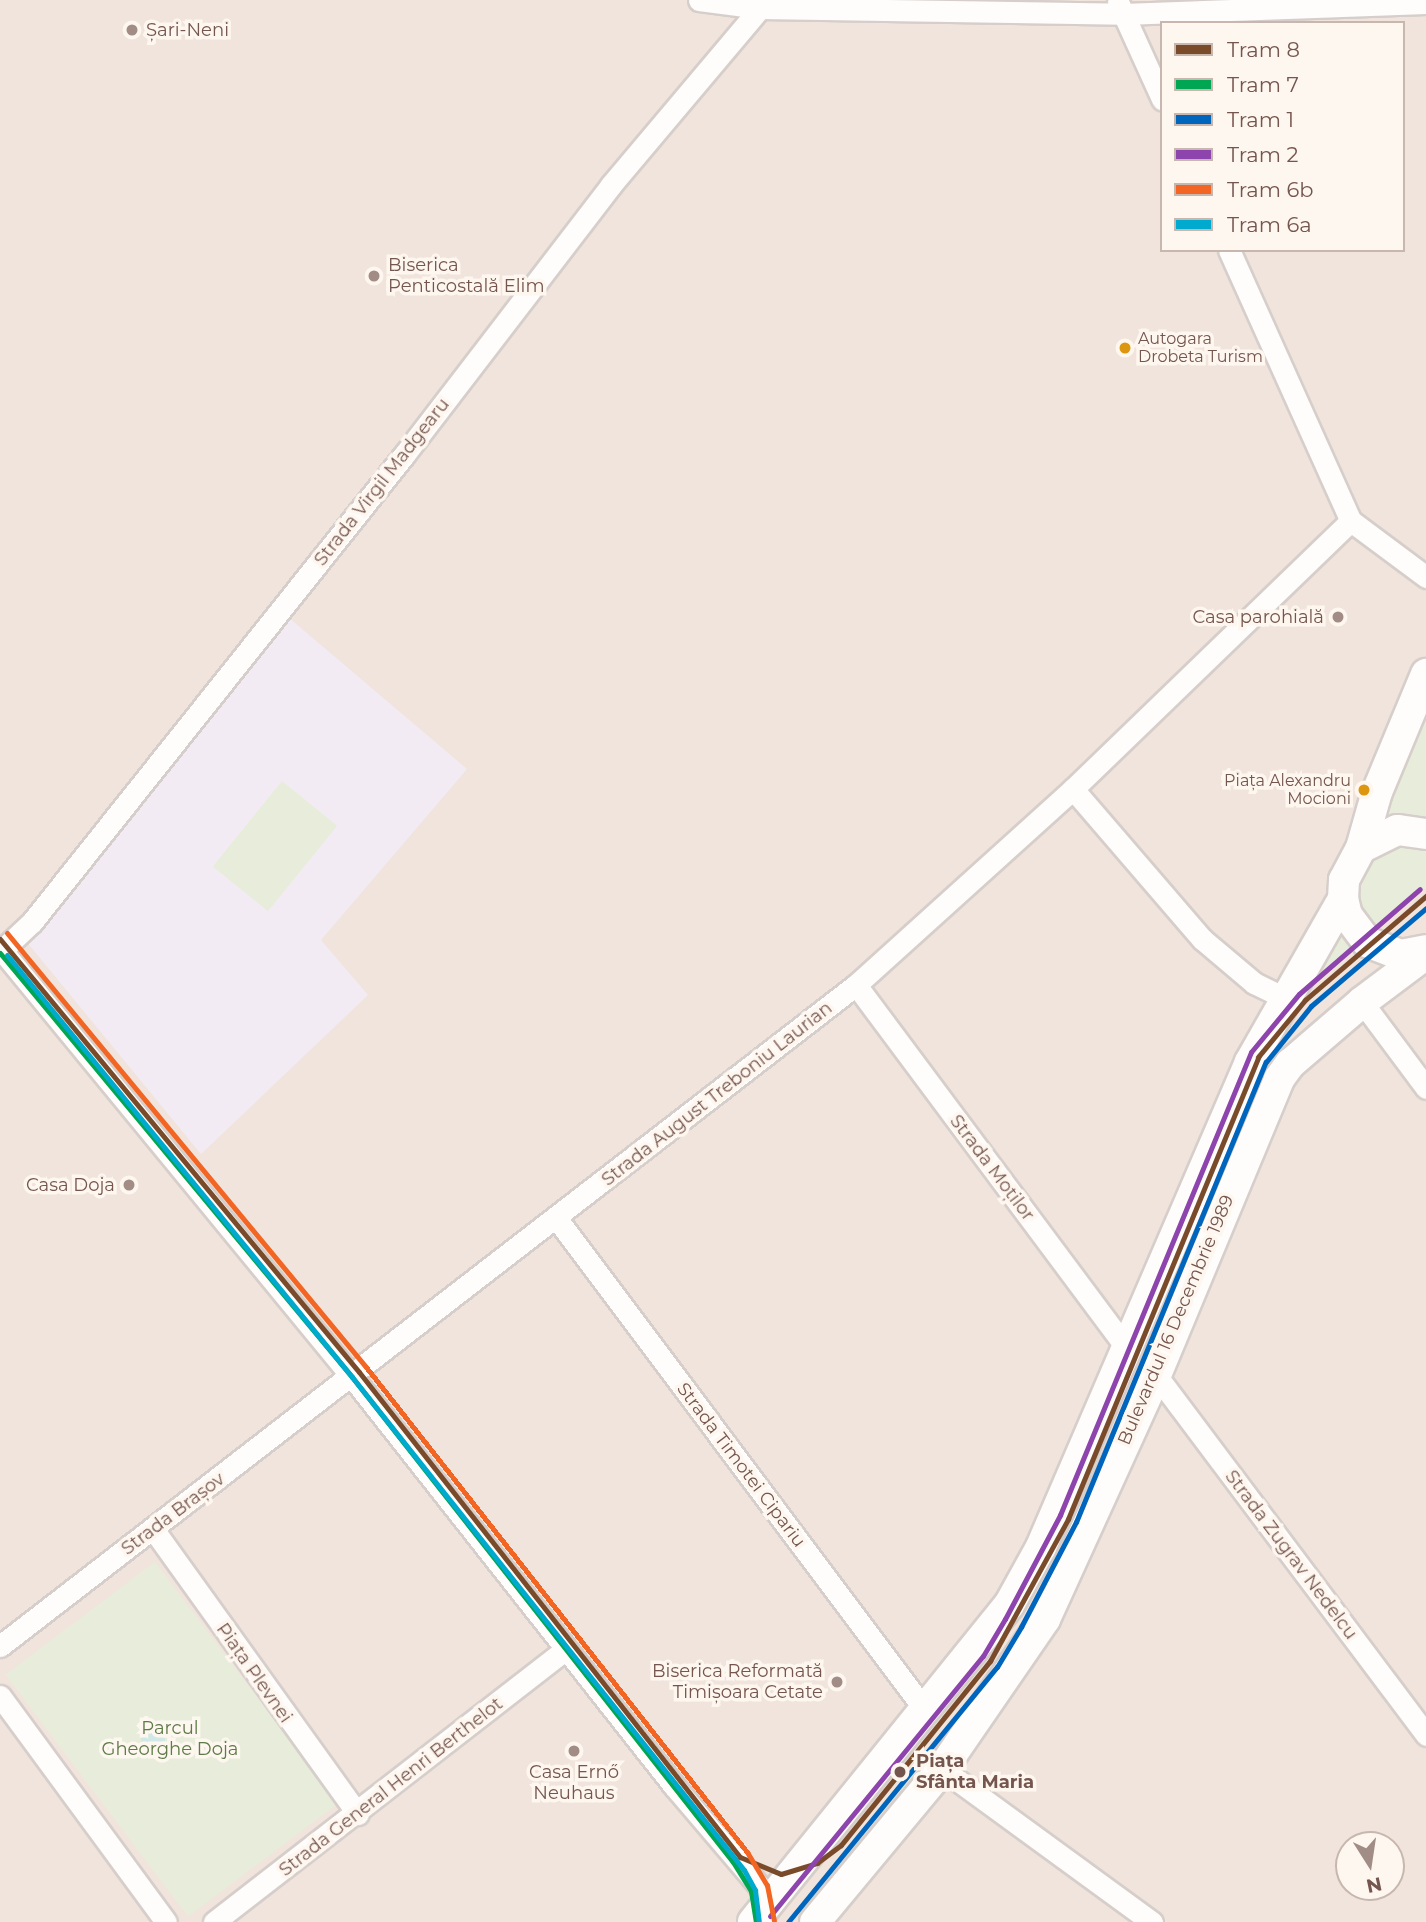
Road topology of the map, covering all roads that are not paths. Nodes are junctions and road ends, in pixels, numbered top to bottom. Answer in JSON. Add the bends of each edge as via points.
{"nodes":[{"id":1,"x":699,"y":0,"type":"edge"},
{"id":2,"x":1426,"y":3,"type":"edge"},
{"id":3,"x":1120,"y":7,"type":"edge"},
{"id":4,"x":760,"y":8,"type":"junction"},
{"id":5,"x":1160,"y":95,"type":"edge"},
{"id":6,"x":1230,"y":252,"type":"edge"},
{"id":7,"x":1351,"y":521,"type":"junction"},
{"id":8,"x":1426,"y":577,"type":"edge"},
{"id":9,"x":1426,"y":674,"type":"edge"},
{"id":10,"x":1073,"y":789,"type":"junction"},
{"id":11,"x":1426,"y":834,"type":"edge"},
{"id":12,"x":1361,"y":848,"type":"junction"},
{"id":13,"x":1343,"y":899,"type":"junction"},
{"id":14,"x":1,"y":950,"type":"edge"},
{"id":15,"x":1426,"y":952,"type":"edge"},
{"id":16,"x":856,"y":985,"type":"junction"},
{"id":17,"x":1285,"y":998,"type":"junction"},
{"id":18,"x":1362,"y":1002,"type":"junction"},
{"id":19,"x":1426,"y":1088,"type":"edge"},
{"id":20,"x":557,"y":1219,"type":"junction"},
{"id":21,"x":1128,"y":1350,"type":"junction"},
{"id":22,"x":1156,"y":1375,"type":"junction"},
{"id":23,"x":349,"y":1380,"type":"junction"},
{"id":24,"x":153,"y":1529,"type":"junction"},
{"id":25,"x":0,"y":1646,"type":"edge"},
{"id":26,"x":565,"y":1650,"type":"junction"},
{"id":27,"x":0,"y":1696,"type":"edge"},
{"id":28,"x":925,"y":1710,"type":"junction"},
{"id":29,"x":1426,"y":1735,"type":"edge"},
{"id":30,"x":942,"y":1769,"type":"junction"},
{"id":31,"x":358,"y":1814,"type":"junction"},
{"id":32,"x":762,"y":1911,"type":"edge"},
{"id":33,"x":166,"y":1922,"type":"edge"},
{"id":34,"x":214,"y":1922,"type":"edge"},
{"id":35,"x":815,"y":1922,"type":"edge"},
{"id":36,"x":1152,"y":1922,"type":"edge"}],
"edges":[{"from":1,"to":4,"type":"street"},
{"from":2,"to":3,"type":"street"},
{"from":3,"to":4,"type":"street"},
{"from":3,"to":5,"type":"street"},
{"from":4,"to":14,"type":"street","name":"Strada Virgil Madgearu","via":[[611,185],[404,455],[32,922]]},
{"from":6,"to":7,"type":"street"},
{"from":7,"to":8,"type":"street"},
{"from":7,"to":10,"type":"street"},
{"from":9,"to":12,"type":"main road","via":[[1377,792]]},
{"from":10,"to":16,"type":"street","name":"Strada August Treboniu Laurian"},
{"from":10,"to":17,"type":"street","via":[[1202,939],[1245,977]]},
{"from":11,"to":12,"type":"main road","via":[[1397,831]]},
{"from":12,"to":13,"type":"main road","via":[[1347,872]]},
{"from":13,"to":15,"type":"main road","via":[[1351,923],[1367,942],[1401,955]]},
{"from":13,"to":17,"type":"main road","name":"Bulevardul 16 Decembrie 1989"},
{"from":14,"to":23,"type":"street"},
{"from":15,"to":18,"type":"main road","name":"Bulevardul 16 Decembrie 1989"},
{"from":16,"to":20,"type":"street","name":"Strada August Treboniu Laurian"},
{"from":16,"to":21,"type":"street","name":"Strada Moților"},
{"from":17,"to":21,"type":"main road","name":"Bulevardul 16 Decembrie 1989","via":[[1250,1062]]},
{"from":18,"to":19,"type":"street"},
{"from":18,"to":22,"type":"main road","name":"Bulevardul 16 Decembrie 1989","via":[[1290,1064],[1269,1096]]},
{"from":20,"to":23,"type":"street","name":"Strada August Treboniu Laurian"},
{"from":20,"to":28,"type":"street","name":"Strada Timotei Cipariu"},
{"from":21,"to":28,"type":"main road","name":"Bulevardul 16 Decembrie 1989","via":[[1022,1582],[976,1650]]},
{"from":22,"to":29,"type":"street","name":"Strada Zugrav Nedelcu"},
{"from":22,"to":30,"type":"main road","name":"Bulevardul 16 Decembrie 1989","via":[[1045,1619]]},
{"from":23,"to":24,"type":"street","name":"Strada Brașov"},
{"from":23,"to":26,"type":"street"},
{"from":24,"to":25,"type":"street","name":"Strada Brașov"},
{"from":24,"to":31,"type":"street","name":"Piața Plevnei"},
{"from":26,"to":31,"type":"street","name":"Strada General Henri Berthelot"},
{"from":26,"to":32,"type":"street"},
{"from":27,"to":33,"type":"street"},
{"from":28,"to":32,"type":"main road","name":"Bulevardul 16 Decembrie 1989"},
{"from":30,"to":35,"type":"main road","name":"Bulevardul 16 Decembrie 1989"},
{"from":30,"to":36,"type":"street"},
{"from":31,"to":34,"type":"street","name":"Strada General Henri Berthelot"}]}
